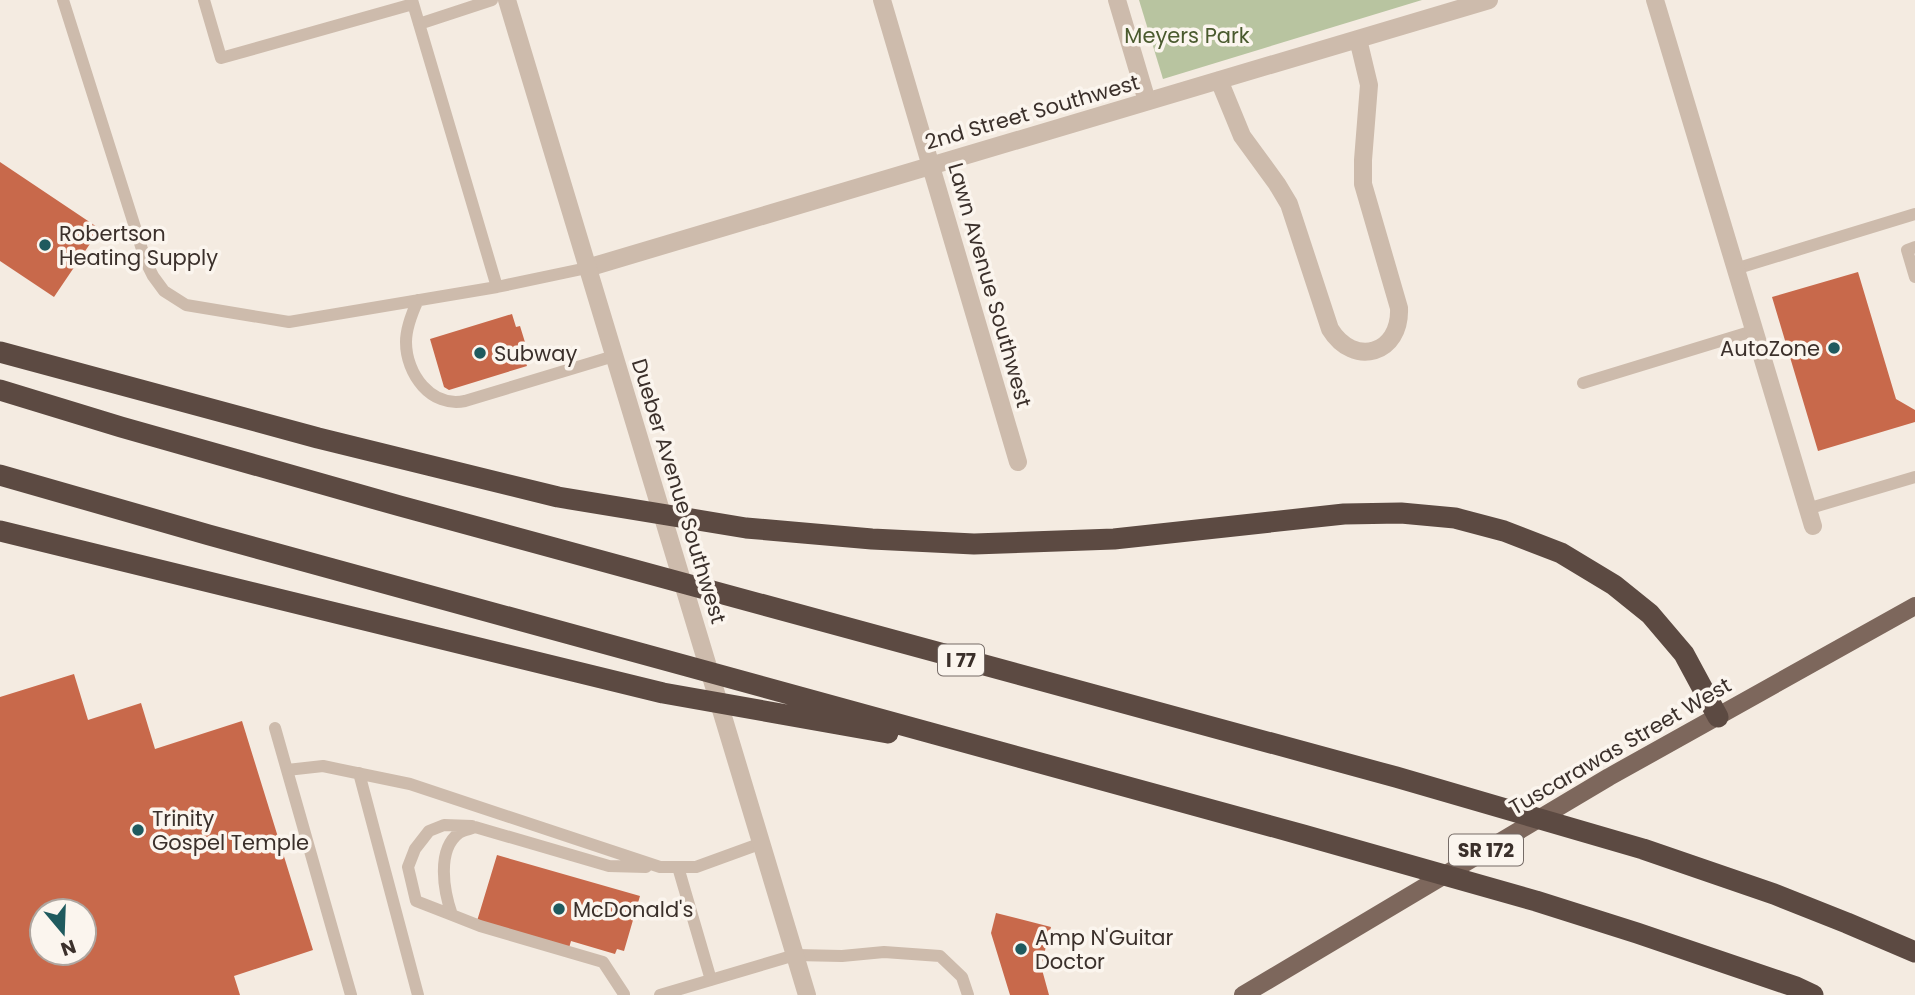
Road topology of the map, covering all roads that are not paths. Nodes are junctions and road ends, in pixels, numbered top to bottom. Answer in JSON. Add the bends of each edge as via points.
{"nodes":[{"id":1,"x":63,"y":0,"type":"edge"},
{"id":2,"x":204,"y":0,"type":"edge"},
{"id":3,"x":492,"y":0,"type":"edge"},
{"id":4,"x":507,"y":0,"type":"edge"},
{"id":5,"x":882,"y":0,"type":"edge"},
{"id":6,"x":1117,"y":0,"type":"edge"},
{"id":7,"x":1489,"y":0,"type":"edge"},
{"id":8,"x":1655,"y":0,"type":"edge"},
{"id":9,"x":412,"y":2,"type":"edge"},
{"id":10,"x":419,"y":24,"type":"junction"},
{"id":11,"x":1358,"y":39,"type":"junction"},
{"id":12,"x":1219,"y":80,"type":"junction"},
{"id":13,"x":1147,"y":101,"type":"junction"},
{"id":14,"x":932,"y":165,"type":"junction"},
{"id":15,"x":1915,"y":214,"type":"edge"},
{"id":16,"x":1915,"y":247,"type":"edge"},
{"id":17,"x":587,"y":268,"type":"junction"},
{"id":18,"x":1735,"y":269,"type":"junction"},
{"id":19,"x":1915,"y":277,"type":"edge"},
{"id":20,"x":497,"y":287,"type":"junction"},
{"id":21,"x":418,"y":300,"type":"junction"},
{"id":22,"x":1753,"y":331,"type":"junction"},
{"id":23,"x":0,"y":352,"type":"edge"},
{"id":24,"x":614,"y":356,"type":"junction"},
{"id":25,"x":1583,"y":383,"type":"dead end"},
{"id":26,"x":0,"y":390,"type":"edge"},
{"id":27,"x":1018,"y":462,"type":"dead end"},
{"id":28,"x":0,"y":475,"type":"edge"},
{"id":29,"x":1915,"y":477,"type":"edge"},
{"id":30,"x":1810,"y":517,"type":"joint"},
{"id":31,"x":0,"y":531,"type":"edge"},
{"id":32,"x":1915,"y":606,"type":"edge"},
{"id":33,"x":1718,"y":717,"type":"junction"},
{"id":34,"x":275,"y":728,"type":"dead end"},
{"id":35,"x":1022,"y":758,"type":"junction"},
{"id":36,"x":287,"y":770,"type":"junction"},
{"id":37,"x":359,"y":773,"type":"junction"},
{"id":38,"x":475,"y":827,"type":"junction"},
{"id":39,"x":762,"y":844,"type":"junction"},
{"id":40,"x":660,"y":867,"type":"junction"},
{"id":41,"x":678,"y":867,"type":"junction"},
{"id":42,"x":452,"y":915,"type":"junction"},
{"id":43,"x":1915,"y":953,"type":"edge"},
{"id":44,"x":795,"y":955,"type":"junction"},
{"id":45,"x":711,"y":979,"type":"junction"},
{"id":46,"x":624,"y":994,"type":"edge"},
{"id":47,"x":351,"y":995,"type":"edge"},
{"id":48,"x":418,"y":995,"type":"edge"},
{"id":49,"x":660,"y":995,"type":"edge"},
{"id":50,"x":807,"y":995,"type":"edge"},
{"id":51,"x":968,"y":995,"type":"edge"},
{"id":52,"x":1243,"y":995,"type":"edge"},
{"id":53,"x":1813,"y":995,"type":"edge"}],
"edges":[{"from":1,"to":21,"type":"lane","via":[[146,262],[170,297],[186,305],[289,322]]},
{"from":2,"to":9,"type":"lane","via":[[221,58]]},
{"from":3,"to":10,"type":"lane"},
{"from":4,"to":17,"type":"street","name":"Dueber Avenue Southwest"},
{"from":5,"to":14,"type":"street","name":"Lawn Avenue Southwest"},
{"from":6,"to":13,"type":"street"},
{"from":7,"to":11,"type":"street","name":"2nd Street Southwest"},
{"from":8,"to":18,"type":"street"},
{"from":9,"to":10,"type":"lane"},
{"from":10,"to":20,"type":"lane"},
{"from":11,"to":12,"type":"street","name":"2nd Street Southwest"},
{"from":11,"to":12,"type":"street","via":[[1369,85],[1363,184],[1400,323],[1386,345],[1374,350],[1347,348],[1330,329],[1289,204],[1242,136]]},
{"from":12,"to":13,"type":"street","name":"2nd Street Southwest"},
{"from":13,"to":14,"type":"street","name":"2nd Street Southwest"},
{"from":14,"to":17,"type":"street","name":"2nd Street Southwest"},
{"from":14,"to":27,"type":"street","name":"Lawn Avenue Southwest"},
{"from":15,"to":18,"type":"lane"},
{"from":16,"to":19,"type":"lane","via":[[1907,250]]},
{"from":17,"to":20,"type":"lane"},
{"from":17,"to":24,"type":"street","name":"Dueber Avenue Southwest"},
{"from":18,"to":22,"type":"street"},
{"from":20,"to":21,"type":"lane"},
{"from":21,"to":24,"type":"lane","via":[[407,335],[409,363],[427,390],[444,401],[465,401]]},
{"from":22,"to":25,"type":"lane"},
{"from":22,"to":30,"type":"street"},
{"from":23,"to":33,"type":"highway","via":[[317,438],[558,496],[746,527],[974,544],[1114,539],[1344,514],[1455,518],[1561,552],[1614,585],[1650,614],[1684,654]]},
{"from":24,"to":39,"type":"street","name":"Dueber Avenue Southwest"},
{"from":26,"to":43,"type":"highway","number":"I 77","via":[[386,502],[1617,841],[1774,894]]},
{"from":28,"to":35,"type":"highway"},
{"from":29,"to":30,"type":"lane"},
{"from":31,"to":35,"type":"highway","via":[[663,693]]},
{"from":32,"to":33,"type":"main road","name":"Tuscarawas Street West","number":"SR 172"},
{"from":33,"to":52,"type":"main road","name":"Tuscarawas Street West","number":"SR 172"},
{"from":34,"to":36,"type":"lane"},
{"from":35,"to":53,"type":"highway","via":[[1536,901]]},
{"from":36,"to":37,"type":"lane","via":[[323,765]]},
{"from":36,"to":47,"type":"lane"},
{"from":37,"to":40,"type":"lane","via":[[410,784]]},
{"from":37,"to":48,"type":"lane"},
{"from":38,"to":40,"type":"lane","via":[[608,866]]},
{"from":38,"to":42,"type":"lane","via":[[459,834],[446,849],[446,896]]},
{"from":38,"to":42,"type":"lane","via":[[444,825],[429,831],[408,867],[416,901]]},
{"from":39,"to":41,"type":"lane","via":[[696,867]]},
{"from":39,"to":44,"type":"street","name":"Dueber Avenue Southwest"},
{"from":40,"to":41,"type":"lane"},
{"from":41,"to":45,"type":"lane"},
{"from":42,"to":46,"type":"lane","via":[[603,962]]},
{"from":44,"to":45,"type":"lane"},
{"from":44,"to":50,"type":"street","name":"Dueber Avenue Southwest"},
{"from":44,"to":51,"type":"lane","via":[[884,952],[940,957],[962,977]]},
{"from":45,"to":49,"type":"lane"}]}
